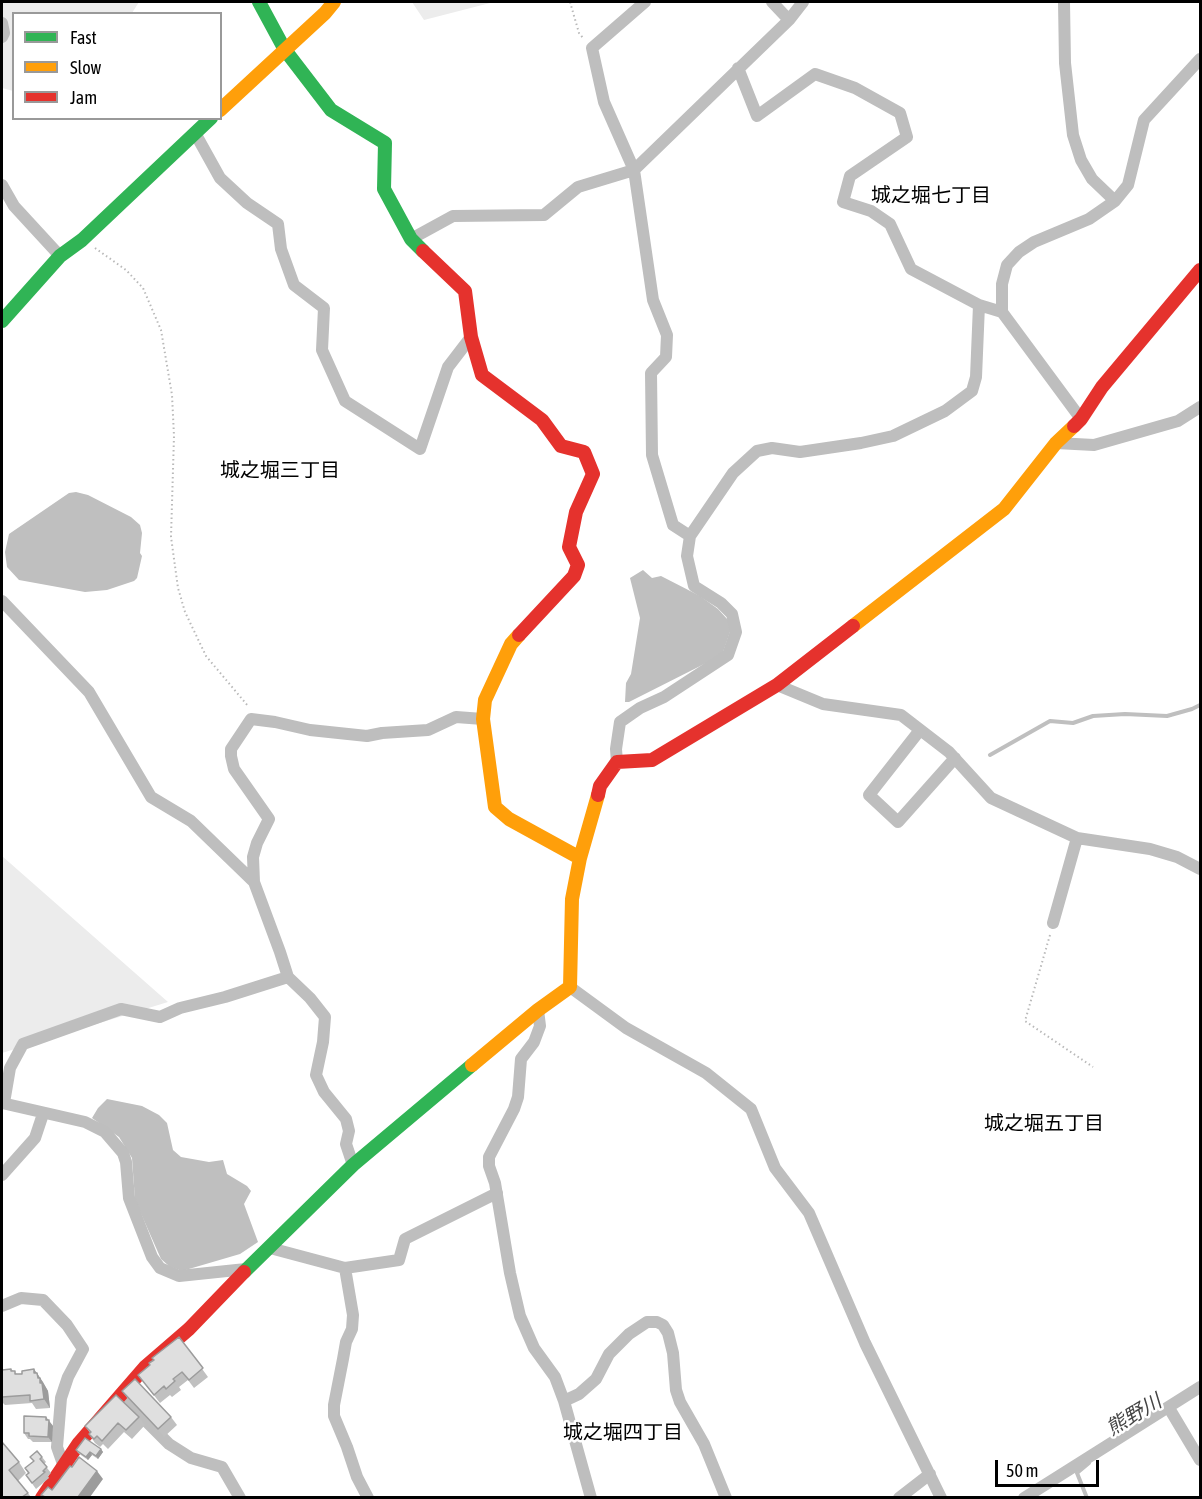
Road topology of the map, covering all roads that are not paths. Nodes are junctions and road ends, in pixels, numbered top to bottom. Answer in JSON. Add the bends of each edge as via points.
{"nodes":[{"id":1,"x":260,"y":2,"type":"edge"},
{"id":2,"x":334,"y":2,"type":"edge"},
{"id":3,"x":645,"y":2,"type":"edge"},
{"id":4,"x":772,"y":2,"type":"edge"},
{"id":5,"x":803,"y":2,"type":"edge"},
{"id":6,"x":1064,"y":2,"type":"edge"},
{"id":7,"x":789,"y":20,"type":"junction"},
{"id":8,"x":2,"y":23,"type":"edge"},
{"id":9,"x":2,"y":37,"type":"edge"},
{"id":10,"x":285,"y":50,"type":"junction"},
{"id":11,"x":1200,"y":60,"type":"edge"},
{"id":12,"x":738,"y":68,"type":"junction"},
{"id":13,"x":222,"y":108,"type":"edge"},
{"id":14,"x":209,"y":120,"type":"edge"},
{"id":15,"x":195,"y":133,"type":"junction"},
{"id":16,"x":634,"y":170,"type":"junction"},
{"id":17,"x":2,"y":185,"type":"edge"},
{"id":18,"x":1115,"y":201,"type":"junction"},
{"id":19,"x":411,"y":238,"type":"junction"},
{"id":20,"x":60,"y":256,"type":"junction"},
{"id":21,"x":1200,"y":270,"type":"edge"},
{"id":22,"x":979,"y":305,"type":"junction"},
{"id":23,"x":1002,"y":312,"type":"junction"},
{"id":24,"x":2,"y":321,"type":"edge"},
{"id":25,"x":471,"y":337,"type":"junction"},
{"id":26,"x":1200,"y":407,"type":"edge"},
{"id":27,"x":1081,"y":419,"type":"junction"},
{"id":28,"x":1056,"y":443,"type":"junction"},
{"id":29,"x":690,"y":536,"type":"junction"},
{"id":30,"x":2,"y":601,"type":"edge"},
{"id":31,"x":777,"y":685,"type":"junction"},
{"id":32,"x":483,"y":719,"type":"junction"},
{"id":33,"x":920,"y":730,"type":"junction"},
{"id":34,"x":955,"y":758,"type":"junction"},
{"id":35,"x":617,"y":762,"type":"junction"},
{"id":36,"x":1077,"y":838,"type":"junction"},
{"id":37,"x":579,"y":858,"type":"junction"},
{"id":38,"x":1200,"y":869,"type":"edge"},
{"id":39,"x":254,"y":882,"type":"junction"},
{"id":40,"x":1053,"y":923,"type":"road end"},
{"id":41,"x":288,"y":977,"type":"junction"},
{"id":42,"x":570,"y":987,"type":"junction"},
{"id":43,"x":538,"y":1010,"type":"junction"},
{"id":44,"x":3,"y":1103,"type":"edge"},
{"id":45,"x":43,"y":1114,"type":"junction"},
{"id":46,"x":353,"y":1166,"type":"junction"},
{"id":47,"x":2,"y":1175,"type":"edge"},
{"id":48,"x":496,"y":1193,"type":"junction"},
{"id":49,"x":270,"y":1248,"type":"junction"},
{"id":50,"x":345,"y":1268,"type":"junction"},
{"id":51,"x":246,"y":1269,"type":"junction"},
{"id":52,"x":2,"y":1306,"type":"edge"},
{"id":53,"x":1200,"y":1387,"type":"edge"},
{"id":54,"x":120,"y":1395,"type":"junction"},
{"id":55,"x":564,"y":1401,"type":"junction"},
{"id":56,"x":1169,"y":1407,"type":"junction"},
{"id":57,"x":1200,"y":1460,"type":"edge"},
{"id":58,"x":63,"y":1464,"type":"junction"},
{"id":59,"x":930,"y":1474,"type":"junction"},
{"id":60,"x":1038,"y":1494,"type":"edge"},
{"id":61,"x":43,"y":1497,"type":"edge"},
{"id":62,"x":240,"y":1497,"type":"edge"},
{"id":63,"x":368,"y":1497,"type":"edge"},
{"id":64,"x":591,"y":1497,"type":"edge"},
{"id":65,"x":726,"y":1497,"type":"edge"},
{"id":66,"x":899,"y":1497,"type":"edge"},
{"id":67,"x":941,"y":1497,"type":"edge"},
{"id":68,"x":1024,"y":1497,"type":"edge"}],
"edges":[{"from":1,"to":10,"type":"street"},
{"from":2,"to":10,"type":"street"},
{"from":3,"to":16,"type":"street","via":[[592,48],[604,102]]},
{"from":4,"to":7,"type":"street"},
{"from":5,"to":7,"type":"street"},
{"from":6,"to":18,"type":"street","via":[[1065,63],[1073,135],[1092,179]]},
{"from":7,"to":12,"type":"street"},
{"from":8,"to":9,"type":"street"},
{"from":10,"to":13,"type":"street"},
{"from":10,"to":19,"type":"street","via":[[331,110],[385,142],[384,189]]},
{"from":11,"to":18,"type":"street","via":[[1144,120],[1128,185]]},
{"from":12,"to":16,"type":"street"},
{"from":12,"to":22,"type":"street","via":[[757,116],[815,74],[855,88],[900,112],[907,136],[850,176],[843,201],[871,211],[890,224],[911,269]]},
{"from":14,"to":15,"type":"street"},
{"from":15,"to":20,"type":"street"},
{"from":15,"to":25,"type":"street","via":[[220,178],[278,224],[281,249],[294,285],[324,308],[322,350],[345,401],[420,449],[448,368]]},
{"from":16,"to":19,"type":"street","via":[[578,187],[544,215],[453,216]]},
{"from":16,"to":29,"type":"street","via":[[653,300],[667,335],[666,357],[651,374],[652,455],[673,525]]},
{"from":17,"to":20,"type":"street","via":[[14,206]]},
{"from":18,"to":23,"type":"street","via":[[1089,219],[1018,252],[1007,265]]},
{"from":19,"to":25,"type":"street","via":[[465,291]]},
{"from":20,"to":24,"type":"street"},
{"from":21,"to":27,"type":"street","via":[[1102,387]]},
{"from":22,"to":23,"type":"street"},
{"from":22,"to":29,"type":"street","via":[[972,391],[945,411],[893,436],[800,452],[772,448],[757,452],[733,473]]},
{"from":23,"to":27,"type":"street"},
{"from":25,"to":32,"type":"street","via":[[482,375],[542,420],[561,447],[584,452],[593,474],[576,512],[569,547],[578,565],[574,576],[510,644],[485,700]]},
{"from":26,"to":28,"type":"street","via":[[1178,421],[1094,445]]},
{"from":27,"to":28,"type":"street"},
{"from":28,"to":31,"type":"street","via":[[1004,509]]},
{"from":29,"to":35,"type":"street","via":[[687,556],[694,586],[732,614],[736,632],[728,656],[620,722]]},
{"from":30,"to":39,"type":"street","via":[[89,692],[151,797],[191,821]]},
{"from":31,"to":33,"type":"street","via":[[823,704],[900,715]]},
{"from":31,"to":35,"type":"street","via":[[652,760]]},
{"from":32,"to":37,"type":"street","via":[[495,807]]},
{"from":32,"to":39,"type":"street","via":[[456,717],[428,730],[368,736],[251,719],[234,743],[231,756],[234,769],[269,819],[255,850]]},
{"from":33,"to":34,"type":"street"},
{"from":33,"to":34,"type":"street","via":[[869,795],[898,822]]},
{"from":34,"to":36,"type":"street","via":[[991,798]]},
{"from":35,"to":37,"type":"street","via":[[600,786]]},
{"from":36,"to":38,"type":"street","via":[[1150,849]]},
{"from":36,"to":40,"type":"street"},
{"from":37,"to":42,"type":"street","via":[[572,899]]},
{"from":39,"to":41,"type":"street"},
{"from":41,"to":44,"type":"street","via":[[160,1017],[121,1009],[23,1044],[10,1068]]},
{"from":41,"to":46,"type":"street","via":[[325,1017],[316,1075],[346,1119],[346,1144]]},
{"from":42,"to":43,"type":"street"},
{"from":42,"to":59,"type":"street","via":[[626,1028],[706,1073],[751,1109],[775,1167],[809,1213],[865,1343]]},
{"from":43,"to":46,"type":"street"},
{"from":43,"to":48,"type":"street","via":[[540,1026],[521,1059],[514,1109],[489,1156]]},
{"from":44,"to":45,"type":"street"},
{"from":45,"to":47,"type":"street","via":[[35,1138]]},
{"from":45,"to":51,"type":"street","via":[[85,1122],[105,1132],[123,1153],[132,1209],[160,1268],[179,1276]]},
{"from":46,"to":49,"type":"street"},
{"from":48,"to":50,"type":"street","via":[[405,1239],[399,1260]]},
{"from":48,"to":55,"type":"street","via":[[520,1316],[534,1348],[555,1377]]},
{"from":49,"to":50,"type":"street"},
{"from":49,"to":51,"type":"street"},
{"from":50,"to":63,"type":"street","via":[[352,1329],[346,1342],[334,1416]]},
{"from":51,"to":54,"type":"street"},
{"from":52,"to":58,"type":"street","via":[[21,1298],[43,1300],[84,1349],[61,1398],[57,1447]]},
{"from":53,"to":56,"type":"street"},
{"from":54,"to":58,"type":"street"},
{"from":54,"to":62,"type":"street","via":[[169,1444],[191,1458],[222,1467]]},
{"from":55,"to":64,"type":"street"},
{"from":55,"to":65,"type":"street","via":[[596,1379],[609,1354],[629,1334],[647,1322],[663,1325],[673,1353],[680,1402],[704,1444]]},
{"from":56,"to":57,"type":"street"},
{"from":56,"to":60,"type":"street"},
{"from":58,"to":61,"type":"street"},
{"from":59,"to":66,"type":"street"},
{"from":59,"to":67,"type":"street"},
{"from":60,"to":68,"type":"street"}]}
